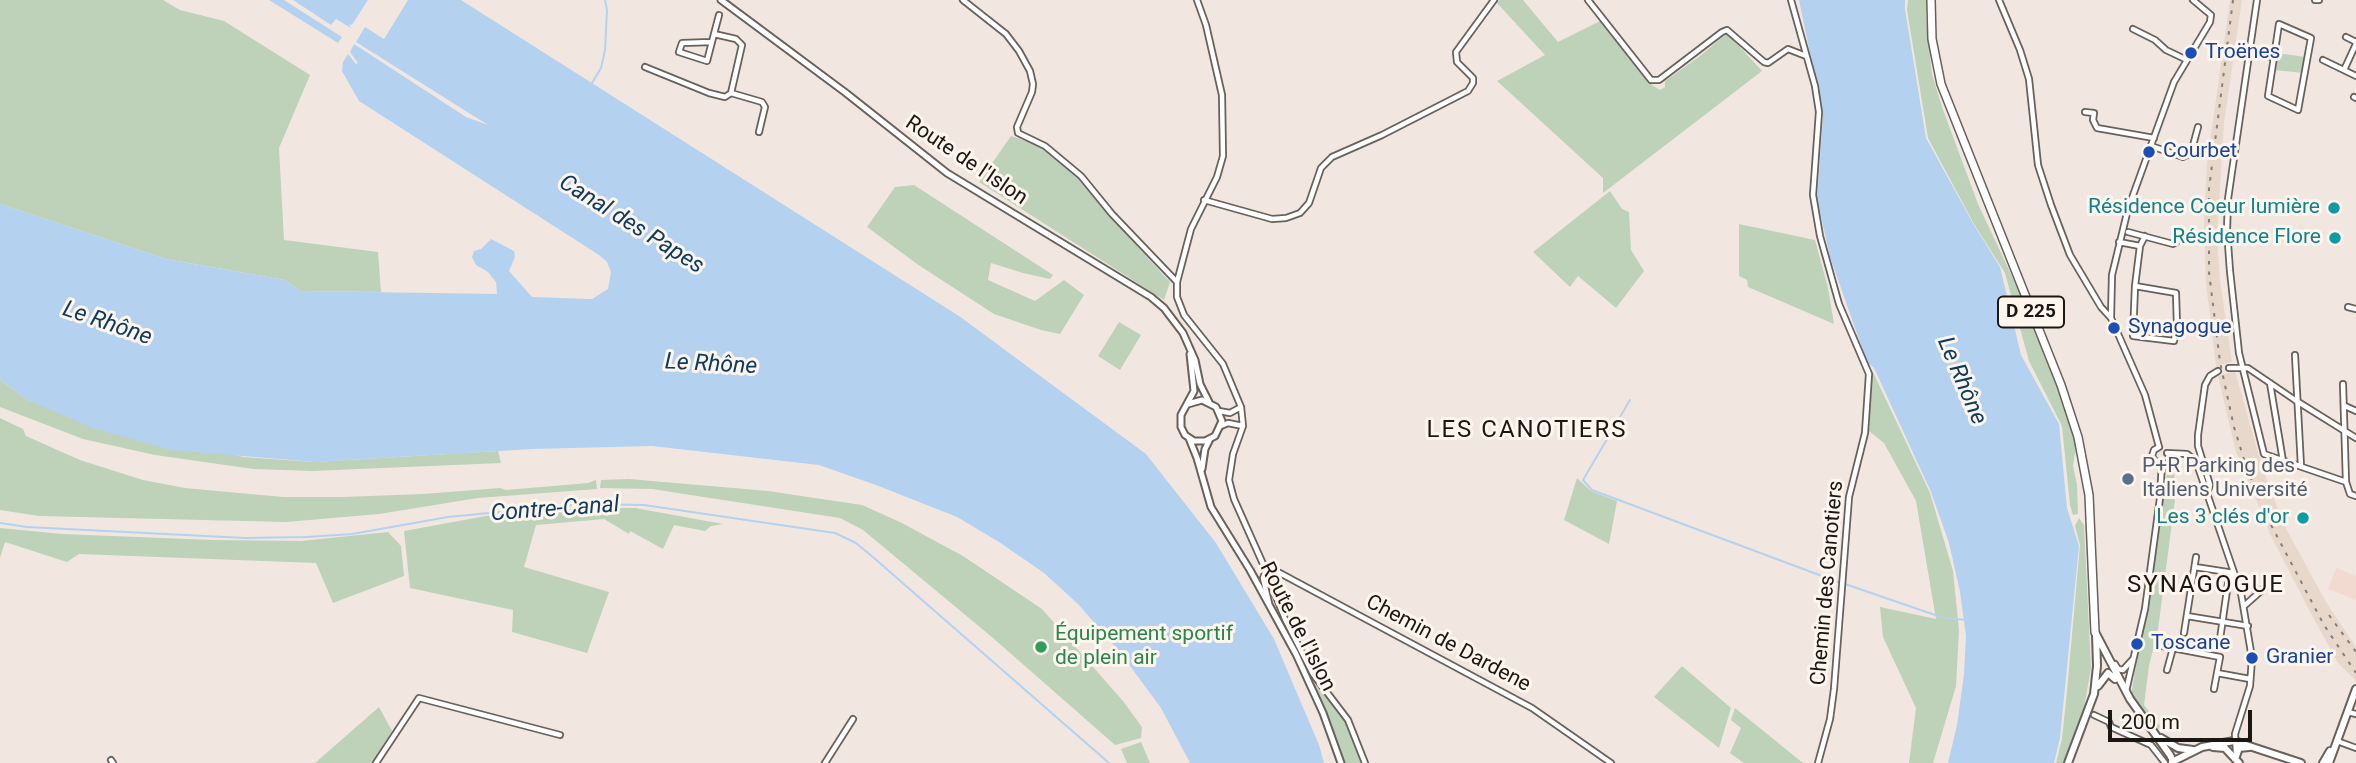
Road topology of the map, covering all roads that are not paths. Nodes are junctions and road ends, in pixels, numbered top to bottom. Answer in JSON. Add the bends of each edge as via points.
{"nodes":[{"id":1,"x":721,"y":0,"type":"edge"},
{"id":2,"x":963,"y":0,"type":"edge"},
{"id":3,"x":1197,"y":0,"type":"edge"},
{"id":4,"x":1494,"y":0,"type":"edge"},
{"id":5,"x":1588,"y":0,"type":"edge"},
{"id":6,"x":1791,"y":0,"type":"edge"},
{"id":7,"x":1931,"y":0,"type":"edge"},
{"id":8,"x":1999,"y":0,"type":"edge"},
{"id":9,"x":2193,"y":0,"type":"edge"},
{"id":10,"x":2257,"y":0,"type":"edge"},
{"id":11,"x":719,"y":15,"type":"dead end"},
{"id":12,"x":2133,"y":29,"type":"dead end"},
{"id":13,"x":714,"y":34,"type":"junction"},
{"id":14,"x":2346,"y":37,"type":"dead end"},
{"id":15,"x":712,"y":42,"type":"junction"},
{"id":16,"x":2356,"y":43,"type":"edge"},
{"id":17,"x":2250,"y":54,"type":"junction"},
{"id":18,"x":1807,"y":56,"type":"junction"},
{"id":19,"x":2274,"y":57,"type":"junction"},
{"id":20,"x":2187,"y":60,"type":"junction"},
{"id":21,"x":2323,"y":60,"type":"dead end"},
{"id":22,"x":645,"y":66,"type":"dead end"},
{"id":23,"x":2344,"y":70,"type":"junction"},
{"id":24,"x":2356,"y":76,"type":"edge"},
{"id":25,"x":731,"y":93,"type":"junction"},
{"id":26,"x":2085,"y":112,"type":"dead end"},
{"id":27,"x":2197,"y":127,"type":"dead end"},
{"id":28,"x":759,"y":132,"type":"dead end"},
{"id":29,"x":2154,"y":138,"type":"junction"},
{"id":30,"x":2151,"y":146,"type":"junction"},
{"id":31,"x":1204,"y":200,"type":"junction"},
{"id":32,"x":2128,"y":232,"type":"dead end"},
{"id":33,"x":2145,"y":236,"type":"junction"},
{"id":34,"x":2179,"y":240,"type":"dead end"},
{"id":35,"x":2119,"y":242,"type":"junction"},
{"id":36,"x":2140,"y":246,"type":"junction"},
{"id":37,"x":1177,"y":282,"type":"junction"},
{"id":38,"x":2135,"y":286,"type":"junction"},
{"id":39,"x":2348,"y":307,"type":"dead end"},
{"id":40,"x":2356,"y":309,"type":"edge"},
{"id":41,"x":2110,"y":318,"type":"junction"},
{"id":42,"x":1189,"y":347,"type":"junction"},
{"id":43,"x":2295,"y":355,"type":"dead end"},
{"id":44,"x":2241,"y":367,"type":"junction"},
{"id":45,"x":2230,"y":368,"type":"dead end"},
{"id":46,"x":2218,"y":371,"type":"dead end"},
{"id":47,"x":2270,"y":383,"type":"junction"},
{"id":48,"x":2343,"y":384,"type":"dead end"},
{"id":49,"x":1209,"y":402,"type":"junction"},
{"id":50,"x":2297,"y":402,"type":"junction"},
{"id":51,"x":1188,"y":404,"type":"junction"},
{"id":52,"x":2345,"y":406,"type":"junction"},
{"id":53,"x":1241,"y":407,"type":"junction"},
{"id":54,"x":1219,"y":411,"type":"junction"},
{"id":55,"x":2356,"y":411,"type":"edge"},
{"id":56,"x":1221,"y":426,"type":"junction"},
{"id":57,"x":1243,"y":426,"type":"junction"},
{"id":58,"x":2345,"y":432,"type":"junction"},
{"id":59,"x":1189,"y":438,"type":"junction"},
{"id":60,"x":2356,"y":438,"type":"edge"},
{"id":61,"x":1210,"y":439,"type":"junction"},
{"id":62,"x":2159,"y":447,"type":"junction"},
{"id":63,"x":2167,"y":453,"type":"junction"},
{"id":64,"x":2283,"y":461,"type":"junction"},
{"id":65,"x":2162,"y":462,"type":"junction"},
{"id":66,"x":2301,"y":467,"type":"junction"},
{"id":67,"x":1202,"y":472,"type":"junction"},
{"id":68,"x":2346,"y":482,"type":"junction"},
{"id":69,"x":2207,"y":491,"type":"junction"},
{"id":70,"x":2356,"y":496,"type":"edge"},
{"id":71,"x":2196,"y":557,"type":"dead end"},
{"id":72,"x":1263,"y":564,"type":"junction"},
{"id":73,"x":2195,"y":566,"type":"junction"},
{"id":74,"x":1266,"y":571,"type":"junction"},
{"id":75,"x":2234,"y":573,"type":"junction"},
{"id":76,"x":2270,"y":583,"type":"dead end"},
{"id":77,"x":1269,"y":603,"type":"junction"},
{"id":78,"x":2244,"y":606,"type":"junction"},
{"id":79,"x":2187,"y":616,"type":"junction"},
{"id":80,"x":2222,"y":622,"type":"junction"},
{"id":81,"x":2249,"y":626,"type":"junction"},
{"id":82,"x":2095,"y":632,"type":"junction"},
{"id":83,"x":2185,"y":633,"type":"dead end"},
{"id":84,"x":2162,"y":646,"type":"dead end"},
{"id":85,"x":2219,"y":646,"type":"dead end"},
{"id":86,"x":2173,"y":648,"type":"junction"},
{"id":87,"x":2105,"y":652,"type":"junction"},
{"id":88,"x":2134,"y":658,"type":"junction"},
{"id":89,"x":2167,"y":670,"type":"dead end"},
{"id":90,"x":2217,"y":673,"type":"junction"},
{"id":91,"x":2250,"y":679,"type":"junction"},
{"id":92,"x":2214,"y":689,"type":"dead end"},
{"id":93,"x":2356,"y":689,"type":"edge"},
{"id":94,"x":2126,"y":692,"type":"junction"},
{"id":95,"x":2094,"y":694,"type":"junction"},
{"id":96,"x":2348,"y":712,"type":"junction"},
{"id":97,"x":2356,"y":714,"type":"edge"},
{"id":98,"x":2094,"y":715,"type":"dead end"},
{"id":99,"x":853,"y":719,"type":"dead end"},
{"id":100,"x":2157,"y":735,"type":"junction"},
{"id":101,"x":560,"y":736,"type":"dead end"},
{"id":102,"x":2234,"y":741,"type":"junction"},
{"id":103,"x":2337,"y":741,"type":"junction"},
{"id":104,"x":2256,"y":748,"type":"junction"},
{"id":105,"x":2356,"y":748,"type":"edge"},
{"id":106,"x":2193,"y":750,"type":"junction"},
{"id":107,"x":2235,"y":759,"type":"edge"},
{"id":108,"x":376,"y":763,"type":"edge"},
{"id":109,"x":825,"y":763,"type":"edge"},
{"id":110,"x":1341,"y":763,"type":"edge"},
{"id":111,"x":1365,"y":763,"type":"edge"},
{"id":112,"x":1611,"y":763,"type":"edge"},
{"id":113,"x":1818,"y":763,"type":"edge"},
{"id":114,"x":2069,"y":763,"type":"edge"},
{"id":115,"x":2171,"y":763,"type":"edge"},
{"id":116,"x":2301,"y":763,"type":"edge"},
{"id":117,"x":2323,"y":763,"type":"edge"},
{"id":118,"x":2329,"y":763,"type":"edge"}],
"edges":[{"from":1,"to":42,"type":"street","name":"Route de l'Islon","via":[[947,173],[1151,297],[1178,324]]},
{"from":2,"to":37,"type":"street","via":[[1006,34],[1030,71],[1032,92],[1018,132],[1045,146],[1081,176]]},
{"from":3,"to":31,"type":"street","via":[[1220,85],[1224,120],[1223,156]]},
{"from":4,"to":31,"type":"street","via":[[1456,52],[1457,62],[1473,78],[1468,91],[1332,157],[1321,168],[1309,203],[1300,213],[1272,219]]},
{"from":5,"to":18,"type":"street","via":[[1651,80],[1659,80],[1727,30],[1763,62],[1788,49]]},
{"from":6,"to":18,"type":"street","name":"Chemin des Canotiers"},
{"from":7,"to":82,"type":"highway","number":"D 225","via":[[1941,85],[2078,437],[2088,495]]},
{"from":8,"to":41,"type":"street","via":[[2029,79],[2038,165],[2051,205],[2070,256]]},
{"from":9,"to":20,"type":"street","via":[[2211,18]]},
{"from":10,"to":17,"type":"street"},
{"from":11,"to":13,"type":"street"},
{"from":12,"to":20,"type":"street"},
{"from":13,"to":15,"type":"street"},
{"from":13,"to":25,"type":"street","via":[[742,45]]},
{"from":14,"to":16,"type":"street"},
{"from":15,"to":15,"type":"street","via":[[682,43],[679,52],[707,61]]},
{"from":16,"to":23,"type":"street"},
{"from":17,"to":19,"type":"street"},
{"from":17,"to":44,"type":"street","via":[[2227,230]]},
{"from":18,"to":113,"type":"street","name":"Chemin des Canotiers","via":[[1819,112],[1813,195],[1820,236],[1839,304],[1869,374],[1865,433],[1849,497],[1832,699]]},
{"from":19,"to":19,"type":"street","via":[[2279,24],[2311,38],[2298,110],[2268,96]]},
{"from":20,"to":29,"type":"street"},
{"from":21,"to":23,"type":"street"},
{"from":22,"to":25,"type":"street","via":[[709,93],[724,97]]},
{"from":23,"to":24,"type":"street"},
{"from":25,"to":28,"type":"street","via":[[764,104]]},
{"from":26,"to":29,"type":"street","via":[[2095,113],[2097,128]]},
{"from":27,"to":30,"type":"street","via":[[2191,153],[2183,158]]},
{"from":29,"to":30,"type":"street"},
{"from":30,"to":35,"type":"street"},
{"from":31,"to":37,"type":"street"},
{"from":32,"to":33,"type":"street"},
{"from":33,"to":34,"type":"street","via":[[2173,244]]},
{"from":33,"to":36,"type":"street"},
{"from":35,"to":36,"type":"street"},
{"from":35,"to":41,"type":"street","via":[[2110,284]]},
{"from":36,"to":38,"type":"street"},
{"from":37,"to":53,"type":"street","via":[[1184,316],[1223,364]]},
{"from":38,"to":38,"type":"street","via":[[2133,336],[2173,341],[2176,293]]},
{"from":39,"to":40,"type":"street"},
{"from":41,"to":62,"type":"street","via":[[2145,395]]},
{"from":42,"to":49,"type":"street","name":"Route de l'Islon"},
{"from":42,"to":51,"type":"street","name":"Route de l'Islon","via":[[1194,384]]},
{"from":43,"to":50,"type":"street"},
{"from":44,"to":45,"type":"street"},
{"from":44,"to":47,"type":"street"},
{"from":44,"to":64,"type":"street","via":[[2264,454]]},
{"from":46,"to":69,"type":"street","via":[[2205,385],[2198,435],[2210,485]]},
{"from":47,"to":50,"type":"street"},
{"from":47,"to":64,"type":"street"},
{"from":48,"to":52,"type":"street"},
{"from":49,"to":51,"type":"street"},
{"from":49,"to":54,"type":"street"},
{"from":50,"to":58,"type":"street"},
{"from":50,"to":66,"type":"street"},
{"from":51,"to":59,"type":"street","via":[[1180,422]]},
{"from":52,"to":55,"type":"street"},
{"from":52,"to":58,"type":"street"},
{"from":53,"to":54,"type":"street","via":[[1230,413]]},
{"from":53,"to":57,"type":"street"},
{"from":54,"to":56,"type":"street"},
{"from":56,"to":57,"type":"street"},
{"from":56,"to":61,"type":"street"},
{"from":57,"to":72,"type":"street","via":[[1233,454],[1230,490]]},
{"from":58,"to":60,"type":"street"},
{"from":58,"to":68,"type":"street"},
{"from":59,"to":61,"type":"street","via":[[1199,442]]},
{"from":59,"to":67,"type":"street","name":"Route de l'Islon"},
{"from":61,"to":67,"type":"street","name":"Route de l'Islon"},
{"from":62,"to":63,"type":"street"},
{"from":62,"to":65,"type":"street","via":[[2152,456]]},
{"from":63,"to":65,"type":"street"},
{"from":63,"to":69,"type":"street","via":[[2194,458]]},
{"from":64,"to":66,"type":"street"},
{"from":65,"to":88,"type":"street","via":[[2161,498]]},
{"from":66,"to":68,"type":"street"},
{"from":67,"to":77,"type":"street","name":"Route de l'Islon","via":[[1211,507]]},
{"from":68,"to":70,"type":"street","via":[[2350,494]]},
{"from":69,"to":75,"type":"street"},
{"from":71,"to":73,"type":"street"},
{"from":72,"to":74,"type":"street"},
{"from":72,"to":112,"type":"street","name":"Chemin de Dardene","via":[[1532,708]]},
{"from":73,"to":75,"type":"street"},
{"from":73,"to":79,"type":"street"},
{"from":74,"to":77,"type":"street","via":[[1263,578]]},
{"from":74,"to":111,"type":"street","via":[[1279,608],[1309,666],[1348,720]]},
{"from":75,"to":78,"type":"street"},
{"from":75,"to":80,"type":"street"},
{"from":76,"to":78,"type":"street"},
{"from":77,"to":110,"type":"street","name":"Route de l'Islon","via":[[1313,689]]},
{"from":78,"to":81,"type":"street"},
{"from":79,"to":80,"type":"street"},
{"from":79,"to":83,"type":"street"},
{"from":80,"to":81,"type":"street"},
{"from":80,"to":85,"type":"street"},
{"from":81,"to":91,"type":"street"},
{"from":82,"to":87,"type":"main road"},
{"from":82,"to":95,"type":"main road","number":"D 225"},
{"from":84,"to":86,"type":"street"},
{"from":86,"to":89,"type":"street"},
{"from":86,"to":90,"type":"street","via":[[2220,657]]},
{"from":87,"to":88,"type":"street","via":[[2120,670]]},
{"from":87,"to":94,"type":"main road"},
{"from":88,"to":94,"type":"street"},
{"from":90,"to":91,"type":"street"},
{"from":90,"to":92,"type":"street"},
{"from":91,"to":102,"type":"street"},
{"from":93,"to":96,"type":"main road"},
{"from":94,"to":95,"type":"main road","via":[[2108,673]]},
{"from":94,"to":100,"type":"main road"},
{"from":95,"to":114,"type":"main road","number":"D 225"},
{"from":96,"to":97,"type":"street"},
{"from":96,"to":103,"type":"main road"},
{"from":98,"to":115,"type":"street","via":[[2151,745]]},
{"from":99,"to":109,"type":"street"},
{"from":100,"to":106,"type":"main road","via":[[2178,748]]},
{"from":100,"to":115,"type":"main road"},
{"from":101,"to":108,"type":"street","via":[[419,698]]},
{"from":102,"to":104,"type":"main road"},
{"from":102,"to":106,"type":"main road"},
{"from":102,"to":107,"type":"street"},
{"from":103,"to":105,"type":"street"},
{"from":103,"to":117,"type":"main road"},
{"from":103,"to":118,"type":"main road"},
{"from":104,"to":107,"type":"main road","via":[[2243,747]]},
{"from":104,"to":116,"type":"main road"},
{"from":106,"to":115,"type":"main road"},
{"from":107,"to":115,"type":"main road","via":[[2223,747]]}]}
